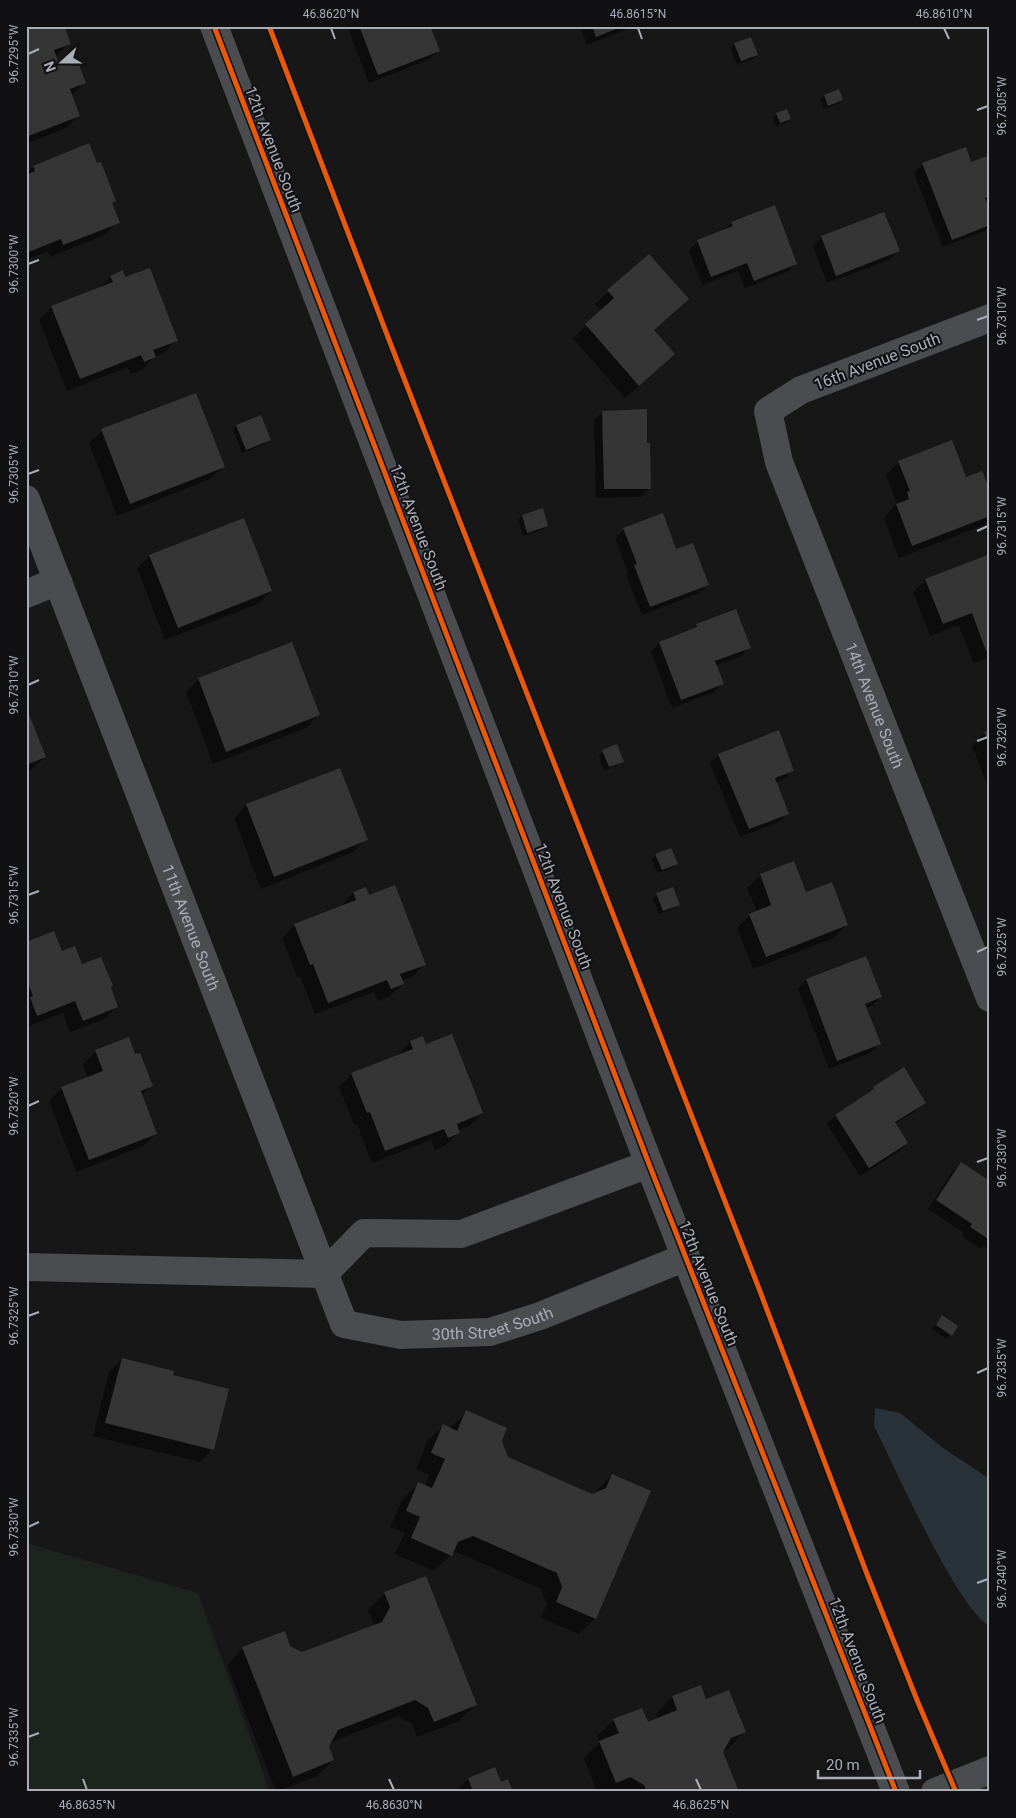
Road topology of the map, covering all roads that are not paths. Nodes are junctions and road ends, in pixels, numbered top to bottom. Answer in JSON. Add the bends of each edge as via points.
{"nodes":[{"id":1,"x":214,"y":26,"type":"edge"},
{"id":2,"x":990,"y":318,"type":"edge"},
{"id":3,"x":768,"y":412,"type":"joint"},
{"id":4,"x":26,"y":499,"type":"edge"},
{"id":5,"x":58,"y":581,"type":"junction"},
{"id":6,"x":26,"y":594,"type":"edge"},
{"id":7,"x":990,"y":998,"type":"edge"},
{"id":8,"x":649,"y":1164,"type":"junction"},
{"id":9,"x":686,"y":1257,"type":"junction"},
{"id":10,"x":26,"y":1267,"type":"edge"},
{"id":11,"x":324,"y":1274,"type":"junction"},
{"id":12,"x":990,"y":1770,"type":"edge"},
{"id":13,"x":896,"y":1792,"type":"edge"},
{"id":14,"x":935,"y":1792,"type":"edge"}],
"edges":[{"from":1,"to":8,"type":"street","name":"12th Avenue South"},
{"from":2,"to":3,"type":"street","name":"16th Avenue South","via":[[801,390]]},
{"from":3,"to":7,"type":"street","name":"14th Avenue South","via":[[779,462]]},
{"from":4,"to":5,"type":"street","name":"11th Avenue South"},
{"from":5,"to":6,"type":"street"},
{"from":5,"to":11,"type":"street","name":"11th Avenue South"},
{"from":8,"to":9,"type":"street","name":"12th Avenue South"},
{"from":8,"to":11,"type":"street","via":[[461,1234],[364,1233]]},
{"from":9,"to":11,"type":"street","name":"30th Street South","via":[[540,1316],[490,1332],[401,1335],[344,1324]]},
{"from":9,"to":13,"type":"street","name":"12th Avenue South"},
{"from":10,"to":11,"type":"street"},
{"from":12,"to":14,"type":"street"}]}
